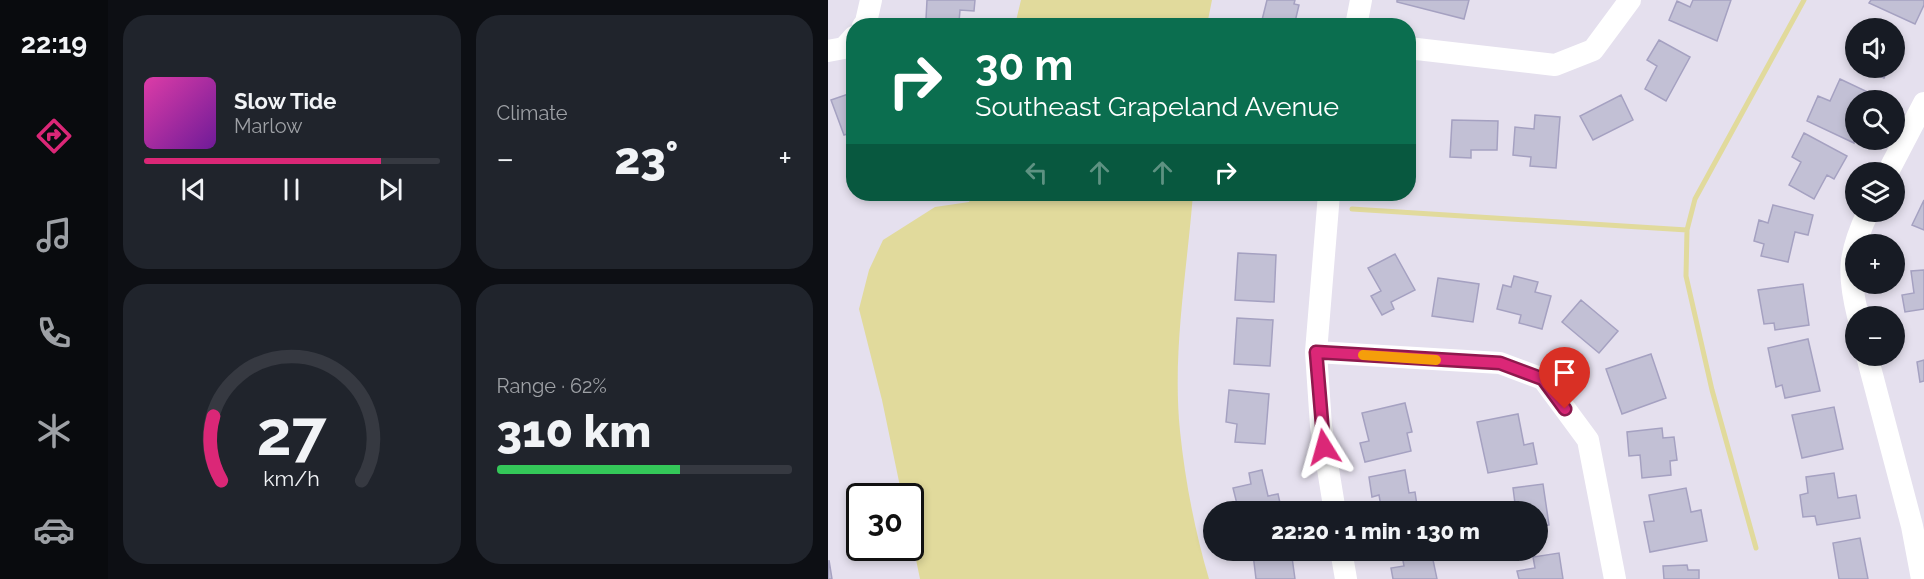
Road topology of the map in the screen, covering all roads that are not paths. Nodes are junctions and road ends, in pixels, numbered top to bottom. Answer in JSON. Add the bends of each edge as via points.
{"nodes":[{"id":1,"x":1361,"y":0,"type":"edge"},
{"id":2,"x":1630,"y":0,"type":"edge"},
{"id":3,"x":1358,"y":18,"type":"edge"},
{"id":4,"x":846,"y":45,"type":"edge"},
{"id":5,"x":1416,"y":49,"type":"edge"},
{"id":6,"x":828,"y":51,"type":"edge"},
{"id":7,"x":1924,"y":103,"type":"edge"},
{"id":8,"x":1893,"y":162,"type":"edge"},
{"id":9,"x":1328,"y":201,"type":"edge"},
{"id":10,"x":1864,"y":222,"type":"edge"},
{"id":11,"x":1856,"y":306,"type":"edge"},
{"id":12,"x":1316,"y":352,"type":"junction"},
{"id":13,"x":1870,"y":366,"type":"edge"},
{"id":14,"x":1333,"y":501,"type":"edge"},
{"id":15,"x":1918,"y":525,"type":"edge"},
{"id":16,"x":1343,"y":561,"type":"edge"},
{"id":17,"x":1346,"y":579,"type":"edge"},
{"id":18,"x":1615,"y":579,"type":"edge"},
{"id":19,"x":1922,"y":579,"type":"edge"}],
"edges":[{"from":1,"to":3,"type":"street"},
{"from":2,"to":5,"type":"street","via":[[1593,50],[1555,65]]},
{"from":4,"to":6,"type":"street"},
{"from":7,"to":8,"type":"street"},
{"from":9,"to":12,"type":"street"},
{"from":10,"to":11,"type":"street","via":[[1852,248],[1850,265]]},
{"from":12,"to":14,"type":"street","via":[[1321,426]]},
{"from":12,"to":18,"type":"street","via":[[1500,363],[1543,379],[1588,440]]},
{"from":13,"to":15,"type":"street"},
{"from":15,"to":19,"type":"street"},
{"from":16,"to":17,"type":"street"}]}
